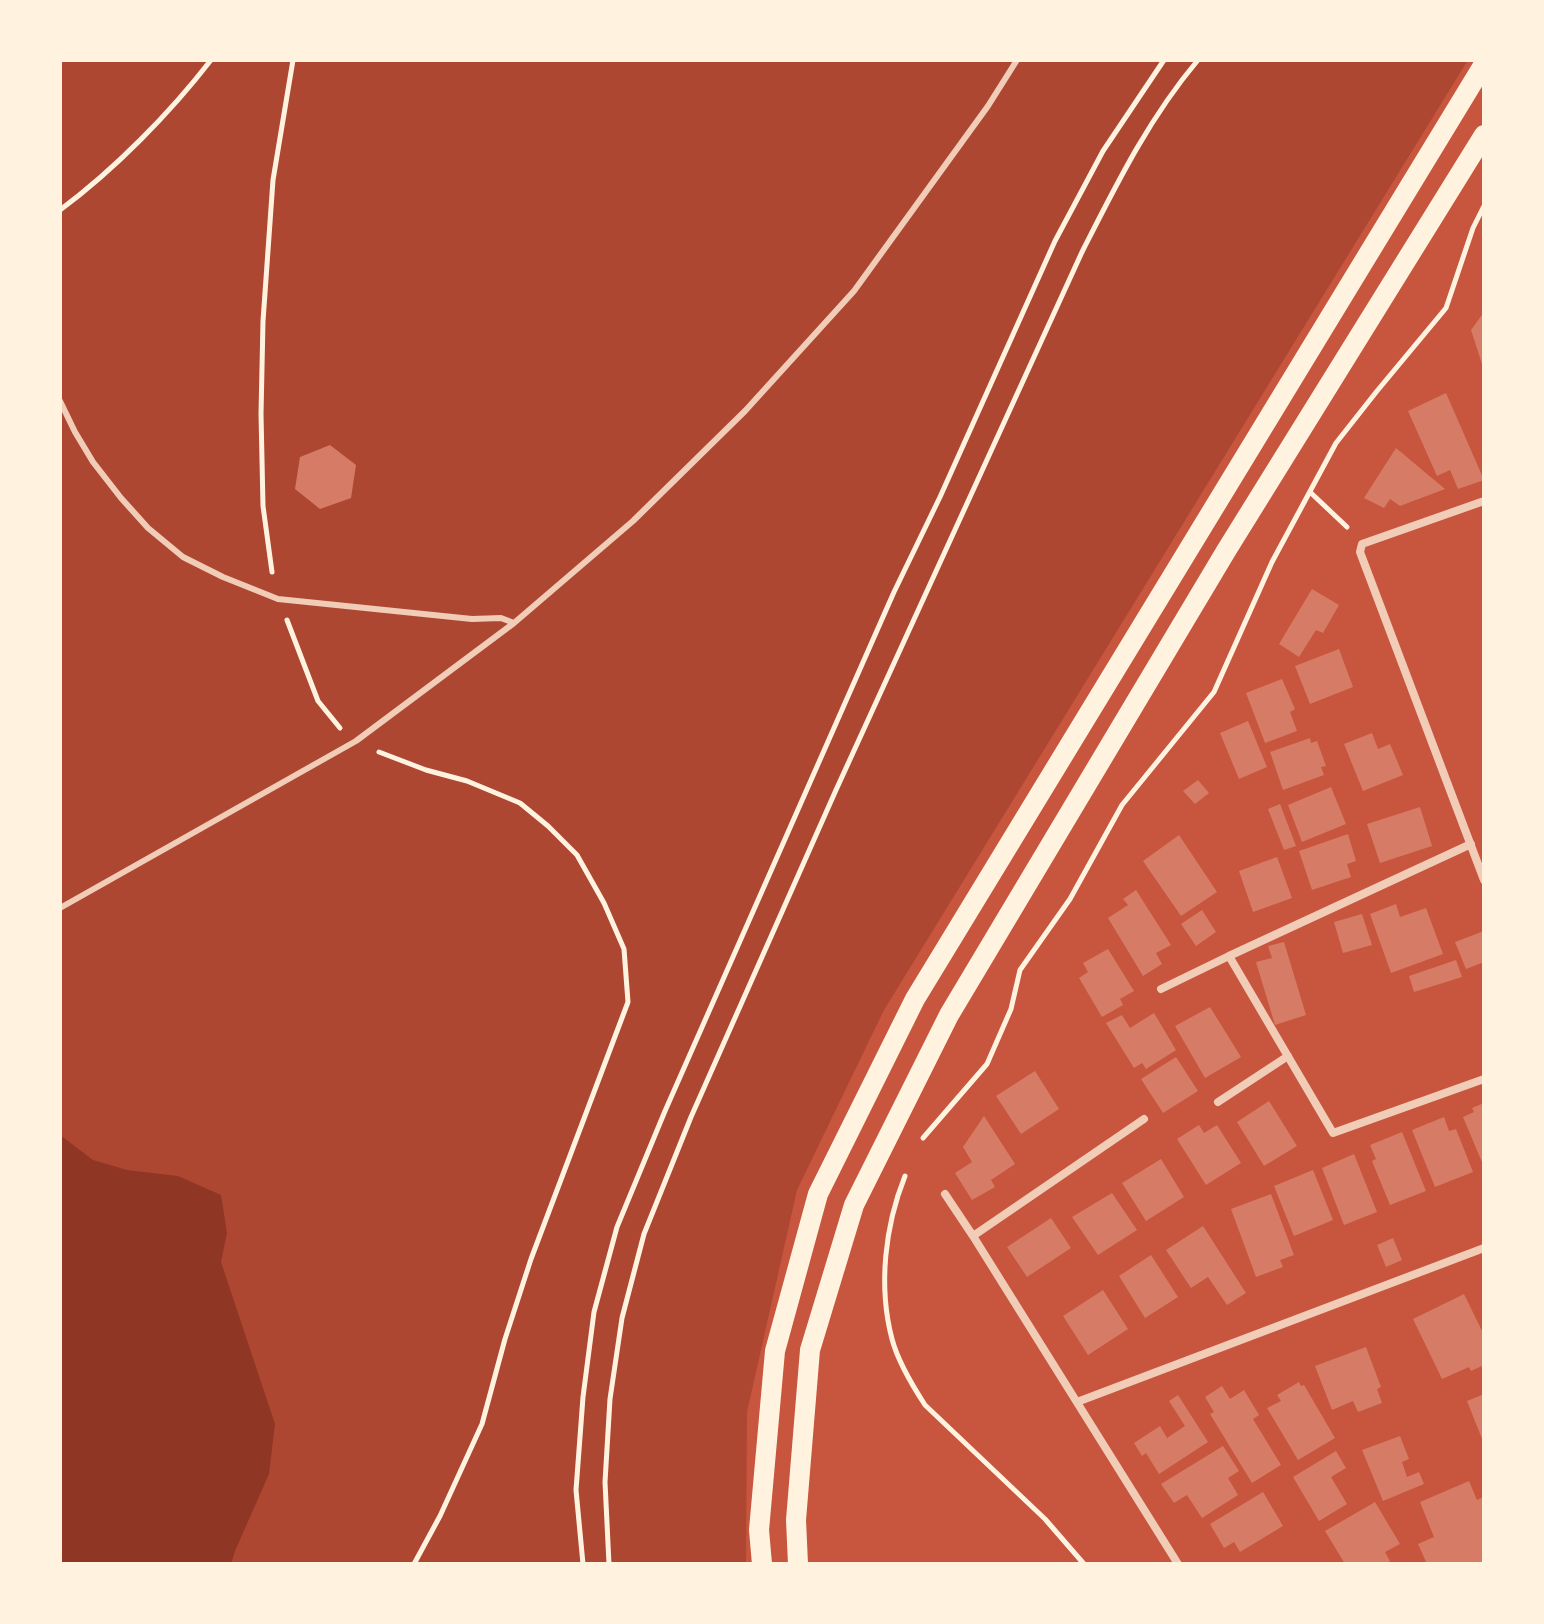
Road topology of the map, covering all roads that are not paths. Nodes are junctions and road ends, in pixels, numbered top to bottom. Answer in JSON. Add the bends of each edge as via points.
{"nodes":[{"id":1,"x":1017,"y":60,"type":"edge"},
{"id":2,"x":1484,"y":64,"type":"edge"},
{"id":3,"x":1484,"y":135,"type":"edge"},
{"id":4,"x":60,"y":401,"type":"edge"},
{"id":5,"x":1484,"y":501,"type":"edge"},
{"id":6,"x":514,"y":623,"type":"junction"},
{"id":7,"x":1471,"y":844,"type":"junction"},
{"id":8,"x":1484,"y":880,"type":"edge"},
{"id":9,"x":60,"y":908,"type":"edge"},
{"id":10,"x":1229,"y":956,"type":"junction"},
{"id":11,"x":1161,"y":989,"type":"dead end"},
{"id":12,"x":1288,"y":1056,"type":"junction"},
{"id":13,"x":1484,"y":1079,"type":"edge"},
{"id":14,"x":1218,"y":1102,"type":"dead end"},
{"id":15,"x":1144,"y":1119,"type":"dead end"},
{"id":16,"x":945,"y":1194,"type":"dead end"},
{"id":17,"x":973,"y":1236,"type":"junction"},
{"id":18,"x":1484,"y":1248,"type":"edge"},
{"id":19,"x":1077,"y":1402,"type":"junction"},
{"id":20,"x":762,"y":1564,"type":"edge"},
{"id":21,"x":798,"y":1564,"type":"edge"},
{"id":22,"x":1178,"y":1564,"type":"edge"}],
"edges":[{"from":1,"to":6,"type":"lane","via":[[844,302],[745,411],[633,521]]},
{"from":2,"to":20,"type":"main road","via":[[915,999],[818,1194],[775,1351],[759,1530]]},
{"from":3,"to":21,"type":"main road","via":[[1226,551],[949,1015],[854,1205],[810,1350],[796,1520]]},
{"from":4,"to":6,"type":"lane","via":[[93,462],[148,528],[183,557],[223,577],[278,599]]},
{"from":5,"to":7,"type":"street","via":[[1362,544],[1360,552]]},
{"from":6,"to":9,"type":"lane","via":[[356,741]]},
{"from":7,"to":8,"type":"street"},
{"from":7,"to":10,"type":"street"},
{"from":10,"to":11,"type":"street"},
{"from":10,"to":12,"type":"street"},
{"from":12,"to":13,"type":"street","via":[[1333,1133]]},
{"from":12,"to":14,"type":"street"},
{"from":15,"to":17,"type":"street"},
{"from":16,"to":17,"type":"street"},
{"from":17,"to":19,"type":"street"},
{"from":18,"to":19,"type":"street"},
{"from":19,"to":22,"type":"street"}]}
